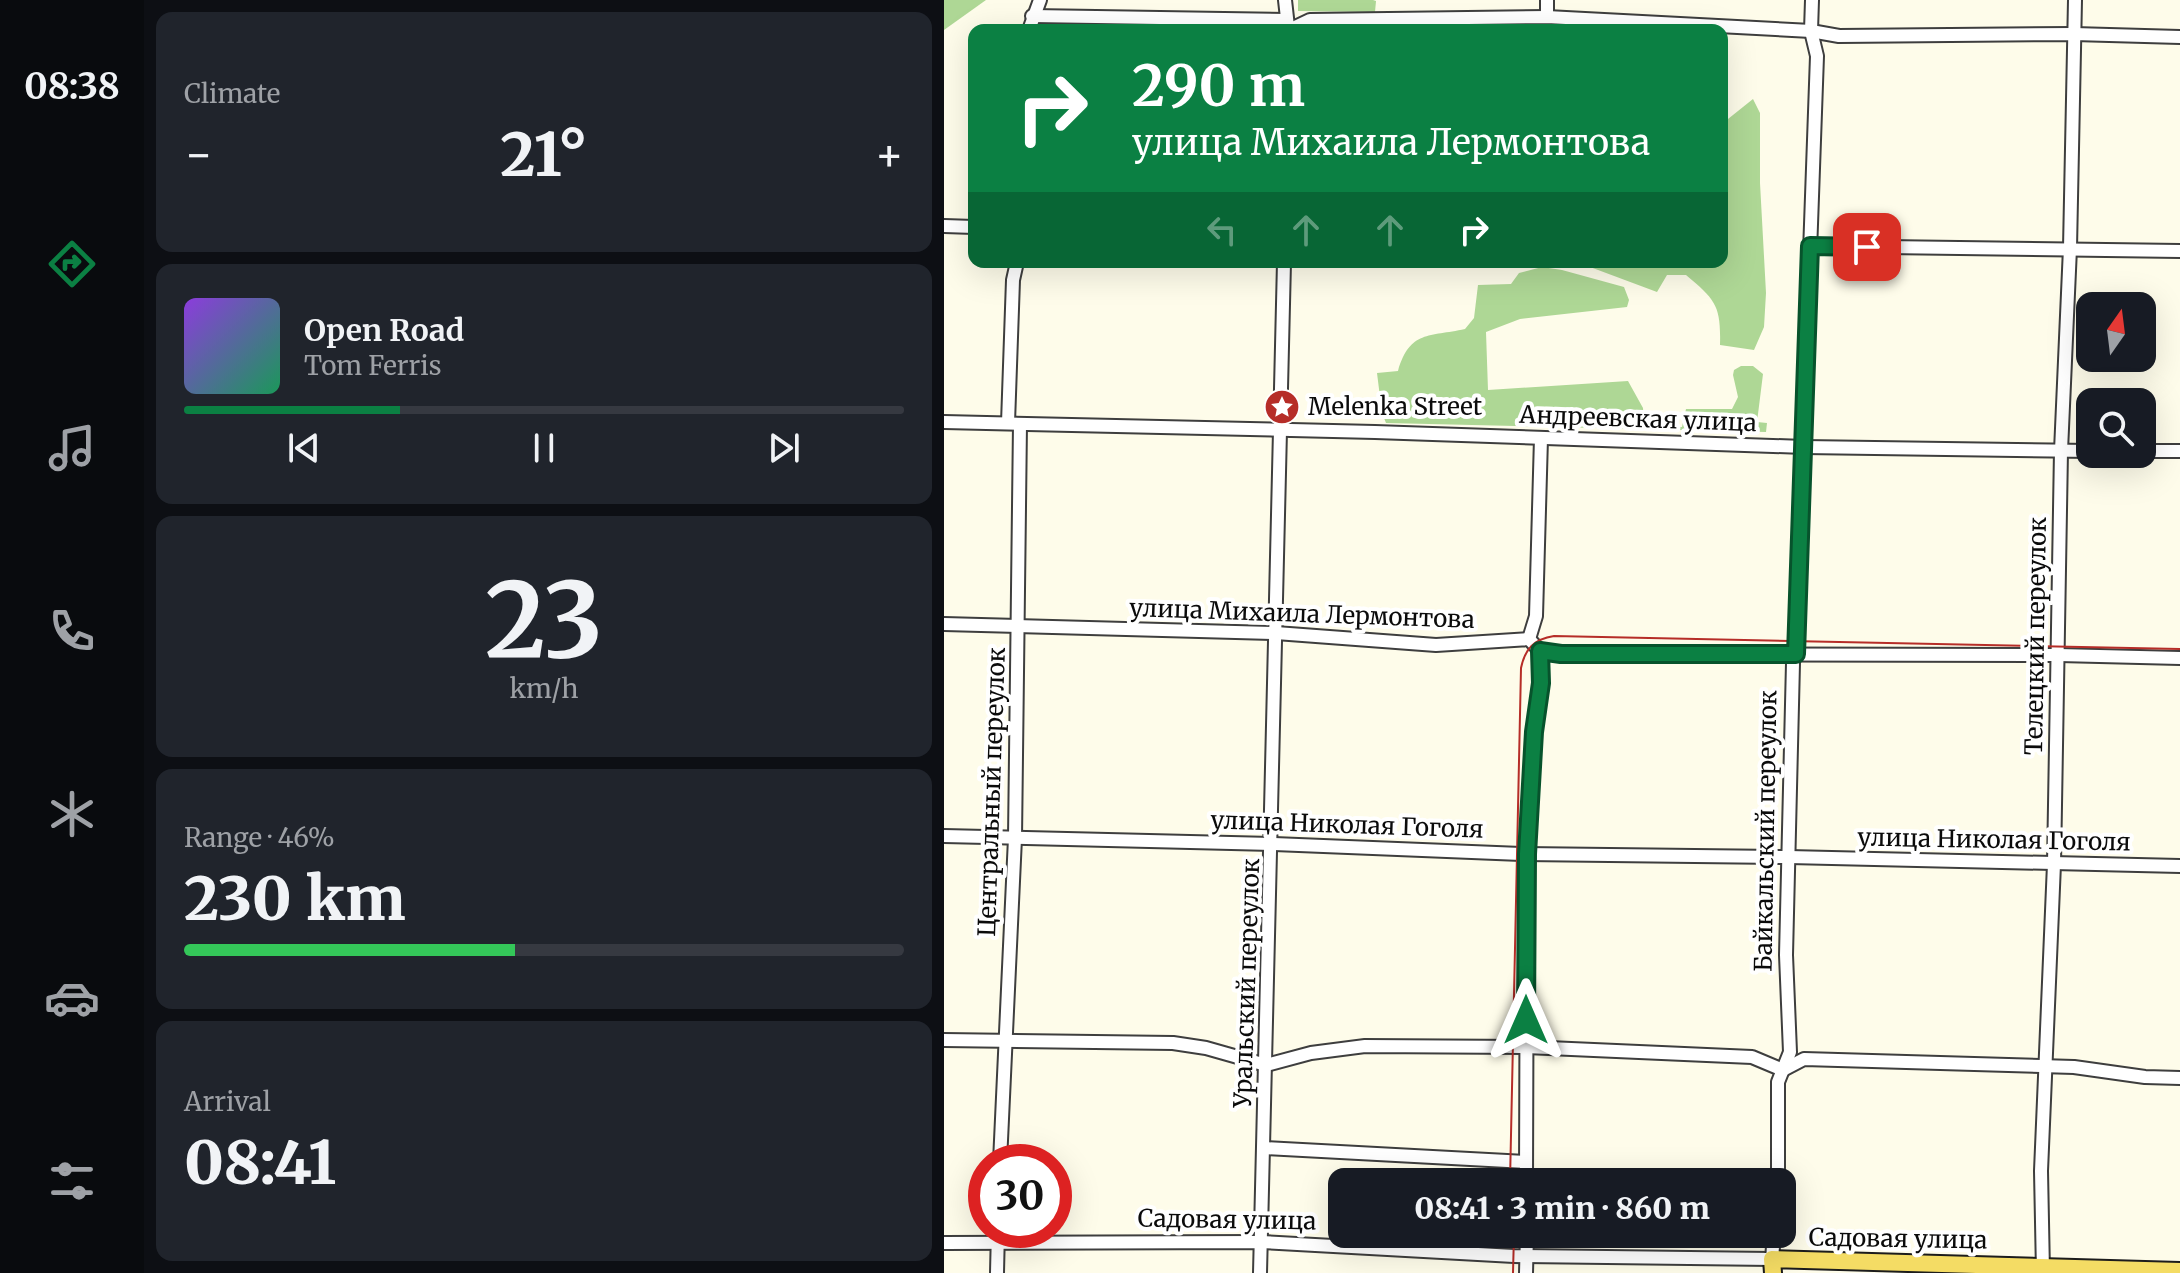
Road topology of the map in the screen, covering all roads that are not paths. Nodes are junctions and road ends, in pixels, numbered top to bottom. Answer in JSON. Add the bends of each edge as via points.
{"nodes":[{"id":1,"x":1040,"y":0,"type":"edge"},
{"id":2,"x":1285,"y":0,"type":"edge"},
{"id":3,"x":1547,"y":0,"type":"edge"},
{"id":4,"x":1812,"y":0,"type":"edge"},
{"id":5,"x":2075,"y":0,"type":"edge"},
{"id":6,"x":1032,"y":16,"type":"junction"},
{"id":7,"x":1547,"y":17,"type":"junction"},
{"id":8,"x":1030,"y":24,"type":"edge"},
{"id":9,"x":1237,"y":24,"type":"edge"},
{"id":10,"x":1288,"y":24,"type":"edge"},
{"id":11,"x":1295,"y":24,"type":"edge"},
{"id":12,"x":1679,"y":24,"type":"edge"},
{"id":13,"x":1728,"y":27,"type":"edge"},
{"id":14,"x":1811,"y":31,"type":"junction"},
{"id":15,"x":2074,"y":34,"type":"junction"},
{"id":16,"x":2180,"y":37,"type":"edge"},
{"id":17,"x":944,"y":226,"type":"edge"},
{"id":18,"x":968,"y":227,"type":"edge"},
{"id":19,"x":1810,"y":246,"type":"junction"},
{"id":20,"x":2070,"y":248,"type":"junction"},
{"id":21,"x":2180,"y":251,"type":"edge"},
{"id":22,"x":1016,"y":268,"type":"edge"},
{"id":23,"x":1284,"y":268,"type":"edge"},
{"id":24,"x":944,"y":422,"type":"edge"},
{"id":25,"x":1014,"y":423,"type":"junction"},
{"id":26,"x":1281,"y":430,"type":"junction"},
{"id":27,"x":1541,"y":438,"type":"junction"},
{"id":28,"x":1804,"y":447,"type":"junction"},
{"id":29,"x":2061,"y":451,"type":"junction"},
{"id":30,"x":2076,"y":451,"type":"edge"},
{"id":31,"x":2156,"y":451,"type":"edge"},
{"id":32,"x":2180,"y":451,"type":"edge"},
{"id":33,"x":944,"y":624,"type":"edge"},
{"id":34,"x":1019,"y":626,"type":"junction"},
{"id":35,"x":1276,"y":633,"type":"junction"},
{"id":36,"x":1529,"y":639,"type":"junction"},
{"id":37,"x":1540,"y":651,"type":"junction"},
{"id":38,"x":1796,"y":654,"type":"junction"},
{"id":39,"x":2059,"y":655,"type":"junction"},
{"id":40,"x":2180,"y":658,"type":"edge"},
{"id":41,"x":944,"y":836,"type":"edge"},
{"id":42,"x":1015,"y":838,"type":"junction"},
{"id":43,"x":1274,"y":844,"type":"junction"},
{"id":44,"x":1527,"y":854,"type":"junction"},
{"id":45,"x":1789,"y":857,"type":"junction"},
{"id":46,"x":2054,"y":864,"type":"junction"},
{"id":47,"x":2180,"y":866,"type":"edge"},
{"id":48,"x":944,"y":1040,"type":"edge"},
{"id":49,"x":1005,"y":1040,"type":"junction"},
{"id":50,"x":1526,"y":1047,"type":"junction"},
{"id":51,"x":1266,"y":1065,"type":"junction"},
{"id":52,"x":2046,"y":1066,"type":"junction"},
{"id":53,"x":1783,"y":1070,"type":"junction"},
{"id":54,"x":2180,"y":1078,"type":"edge"},
{"id":55,"x":1001,"y":1144,"type":"edge"},
{"id":56,"x":1264,"y":1148,"type":"junction"},
{"id":57,"x":1526,"y":1162,"type":"junction"},
{"id":58,"x":1526,"y":1168,"type":"edge"},
{"id":59,"x":1778,"y":1168,"type":"edge"},
{"id":60,"x":1261,"y":1242,"type":"junction"},
{"id":61,"x":944,"y":1243,"type":"edge"},
{"id":62,"x":968,"y":1243,"type":"edge"},
{"id":63,"x":1072,"y":1243,"type":"edge"},
{"id":64,"x":997,"y":1248,"type":"edge"},
{"id":65,"x":1527,"y":1248,"type":"edge"},
{"id":66,"x":1527,"y":1256,"type":"junction"},
{"id":67,"x":1772,"y":1266,"type":"edge"},
{"id":68,"x":2043,"y":1270,"type":"edge"},
{"id":69,"x":2180,"y":1271,"type":"edge"},
{"id":70,"x":997,"y":1273,"type":"edge"},
{"id":71,"x":1260,"y":1273,"type":"edge"},
{"id":72,"x":1526,"y":1273,"type":"edge"}],
"edges":[{"from":1,"to":6,"type":"street"},
{"from":2,"to":10,"type":"street"},
{"from":3,"to":7,"type":"street"},
{"from":4,"to":14,"type":"street","name":"Байкальский переулок"},
{"from":5,"to":15,"type":"street","name":"Телецкий переулок"},
{"from":6,"to":8,"type":"street"},
{"from":6,"to":9,"type":"street"},
{"from":7,"to":11,"type":"street"},
{"from":7,"to":12,"type":"street"},
{"from":13,"to":14,"type":"street"},
{"from":14,"to":15,"type":"street","via":[[1879,36]]},
{"from":14,"to":19,"type":"street","name":"Байкальский переулок","via":[[1817,56]]},
{"from":15,"to":16,"type":"street"},
{"from":15,"to":20,"type":"street","name":"Телецкий переулок"},
{"from":17,"to":18,"type":"street"},
{"from":19,"to":20,"type":"street"},
{"from":19,"to":28,"type":"street","name":"Байкальский переулок"},
{"from":20,"to":21,"type":"street"},
{"from":20,"to":29,"type":"street","name":"Телецкий переулок"},
{"from":22,"to":25,"type":"street","name":"Центральный переулок"},
{"from":23,"to":26,"type":"street","name":"Уральский переулок"},
{"from":24,"to":25,"type":"street","name":"Андреевская улица"},
{"from":25,"to":26,"type":"street","name":"Андреевская улица"},
{"from":25,"to":34,"type":"street","name":"Центральный переулок"},
{"from":26,"to":27,"type":"street","name":"Андреевская улица"},
{"from":26,"to":35,"type":"street","name":"Уральский переулок"},
{"from":27,"to":28,"type":"street","name":"Андреевская улица"},
{"from":27,"to":36,"type":"street","via":[[1536,616]]},
{"from":28,"to":29,"type":"street","name":"Андреевская улица"},
{"from":28,"to":38,"type":"street","name":"Байкальский переулок"},
{"from":29,"to":30,"type":"street","name":"Андреевская улица"},
{"from":29,"to":39,"type":"street","name":"Телецкий переулок"},
{"from":31,"to":32,"type":"street"},
{"from":33,"to":34,"type":"street","name":"улица Михаила Лермонтова"},
{"from":34,"to":35,"type":"street","name":"улица Михаила Лермонтова"},
{"from":34,"to":42,"type":"street","name":"Центральный переулок"},
{"from":35,"to":36,"type":"street","name":"улица Михаила Лермонтова","via":[[1436,645]]},
{"from":35,"to":43,"type":"street","name":"Уральский переулок"},
{"from":36,"to":37,"type":"street"},
{"from":37,"to":38,"type":"street"},
{"from":37,"to":44,"type":"street"},
{"from":38,"to":39,"type":"street"},
{"from":38,"to":45,"type":"street","name":"Байкальский переулок"},
{"from":39,"to":40,"type":"street"},
{"from":39,"to":46,"type":"street","name":"Телецкий переулок"},
{"from":41,"to":42,"type":"street","name":"улица Николая Гоголя"},
{"from":42,"to":43,"type":"street","name":"улица Николая Гоголя"},
{"from":42,"to":49,"type":"street","name":"Центральный переулок"},
{"from":43,"to":44,"type":"street","name":"улица Николая Гоголя"},
{"from":43,"to":51,"type":"street","name":"Уральский переулок"},
{"from":44,"to":45,"type":"street","name":"улица Николая Гоголя"},
{"from":44,"to":50,"type":"street"},
{"from":45,"to":46,"type":"street","name":"улица Николая Гоголя"},
{"from":45,"to":53,"type":"street","name":"Байкальский переулок","via":[[1790,1052]]},
{"from":46,"to":47,"type":"street","name":"улица Николая Гоголя"},
{"from":46,"to":52,"type":"street","name":"Телецкий переулок"},
{"from":48,"to":49,"type":"street"},
{"from":49,"to":51,"type":"street","via":[[1189,1045]]},
{"from":49,"to":55,"type":"street","name":"Центральный переулок"},
{"from":50,"to":51,"type":"street","via":[[1365,1046]]},
{"from":50,"to":53,"type":"street","via":[[1752,1057]]},
{"from":50,"to":57,"type":"street"},
{"from":51,"to":56,"type":"street","name":"Уральский переулок"},
{"from":52,"to":53,"type":"street","via":[[1804,1059]]},
{"from":52,"to":54,"type":"street"},
{"from":52,"to":68,"type":"street","name":"Телецкий переулок"},
{"from":53,"to":59,"type":"street","name":"Байкальский переулок","via":[[1778,1082]]},
{"from":56,"to":57,"type":"street"},
{"from":56,"to":60,"type":"street","name":"Уральский переулок"},
{"from":57,"to":58,"type":"street"},
{"from":60,"to":63,"type":"street","name":"Садовая улица"},
{"from":60,"to":66,"type":"street","name":"Садовая улица"},
{"from":60,"to":71,"type":"street","name":"Уральский переулок"},
{"from":61,"to":62,"type":"street","name":"Садовая улица"},
{"from":64,"to":70,"type":"street"},
{"from":65,"to":66,"type":"street"},
{"from":66,"to":67,"type":"street","name":"Садовая улица"},
{"from":66,"to":72,"type":"street"},
{"from":67,"to":68,"type":"main road","name":"Садовая улица"},
{"from":68,"to":69,"type":"main road","name":"Садовая улица"}]}
